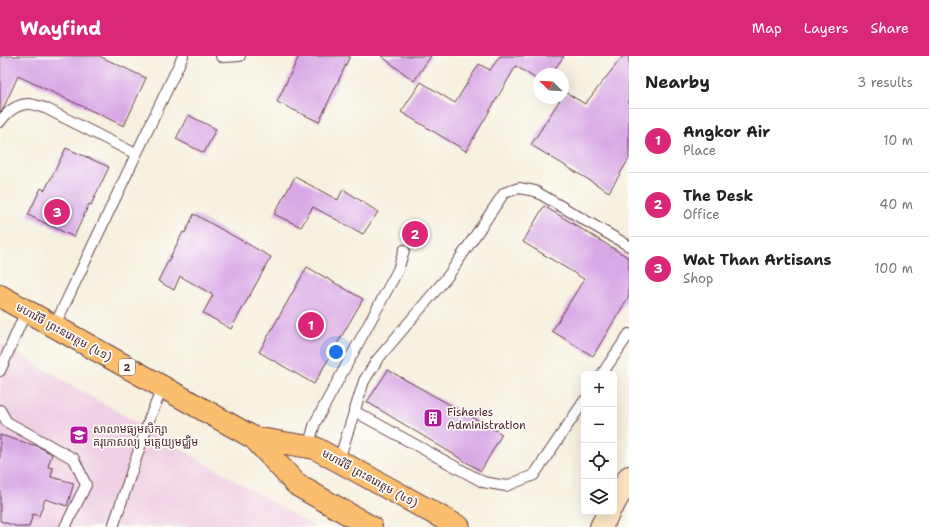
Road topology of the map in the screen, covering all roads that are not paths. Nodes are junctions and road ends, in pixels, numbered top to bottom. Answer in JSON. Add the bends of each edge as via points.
{"nodes":[{"id":1,"x":183,"y":56,"type":"edge"},
{"id":2,"x":221,"y":56,"type":"edge"},
{"id":3,"x":240,"y":56,"type":"edge"},
{"id":4,"x":0,"y":122,"type":"edge"},
{"id":5,"x":136,"y":154,"type":"junction"},
{"id":6,"x":629,"y":246,"type":"edge"},
{"id":7,"x":404,"y":250,"type":"dead end"},
{"id":8,"x":0,"y":296,"type":"edge"},
{"id":9,"x":26,"y":311,"type":"junction"},
{"id":10,"x":54,"y":327,"type":"junction"},
{"id":11,"x":629,"y":334,"type":"edge"},
{"id":12,"x":0,"y":371,"type":"edge"},
{"id":13,"x":604,"y":371,"type":"edge"},
{"id":14,"x":163,"y":387,"type":"junction"},
{"id":15,"x":581,"y":405,"type":"edge"},
{"id":16,"x":0,"y":410,"type":"edge"},
{"id":17,"x":354,"y":411,"type":"junction"},
{"id":18,"x":254,"y":438,"type":"junction"},
{"id":19,"x":308,"y":447,"type":"junction"},
{"id":20,"x":339,"y":460,"type":"junction"},
{"id":21,"x":629,"y":477,"type":"edge"},
{"id":22,"x":617,"y":499,"type":"edge"},
{"id":23,"x":607,"y":515,"type":"edge"},
{"id":24,"x":361,"y":524,"type":"edge"},
{"id":25,"x":65,"y":527,"type":"edge"},
{"id":26,"x":113,"y":527,"type":"edge"},
{"id":27,"x":458,"y":527,"type":"edge"},
{"id":28,"x":601,"y":527,"type":"edge"}],
"edges":[{"from":1,"to":5,"type":"lane"},
{"from":2,"to":3,"type":"lane"},
{"from":4,"to":5,"type":"lane","via":[[7,112],[30,104],[45,108]]},
{"from":5,"to":10,"type":"lane"},
{"from":6,"to":17,"type":"lane","via":[[535,192],[520,188],[504,194],[448,276],[377,360],[364,381]]},
{"from":7,"to":19,"type":"lane","via":[[398,270],[315,423]]},
{"from":8,"to":9,"type":"main road","name":"មហាវិថី ព្រះនរោត្តម (៤១)","number":"2"},
{"from":9,"to":10,"type":"main road","name":"មហាវិថី ព្រះនរោត្តម (៤១)","number":"2"},
{"from":9,"to":12,"type":"lane"},
{"from":10,"to":14,"type":"main road","name":"មហាវិថី ព្រះនរោត្តម (៤១)","number":"2"},
{"from":11,"to":13,"type":"lane"},
{"from":14,"to":18,"type":"main road","name":"មហាវិថី ព្រះនរោត្តម (៤១)","number":"2"},
{"from":14,"to":26,"type":"lane","via":[[150,417]]},
{"from":15,"to":17,"type":"lane","via":[[534,475],[506,486],[483,482]]},
{"from":16,"to":25,"type":"lane","via":[[6,422],[74,460],[86,485]]},
{"from":17,"to":20,"type":"lane"},
{"from":18,"to":19,"type":"main road","name":"មហាវិថី ព្រះនរោត្តម (៤១)","number":"2"},
{"from":18,"to":24,"type":"main road","name":"មហាវិថី ព្រះនរោត្តម (៤១)","number":"2","via":[[297,485]]},
{"from":19,"to":20,"type":"main road","name":"មហាវិថី ព្រះនរោត្តម (៤១)","number":"2"},
{"from":20,"to":27,"type":"main road","name":"មហាវិថី ព្រះនរោត្តម (៤១)","number":"2"},
{"from":21,"to":22,"type":"main road"},
{"from":23,"to":28,"type":"main road"}]}
